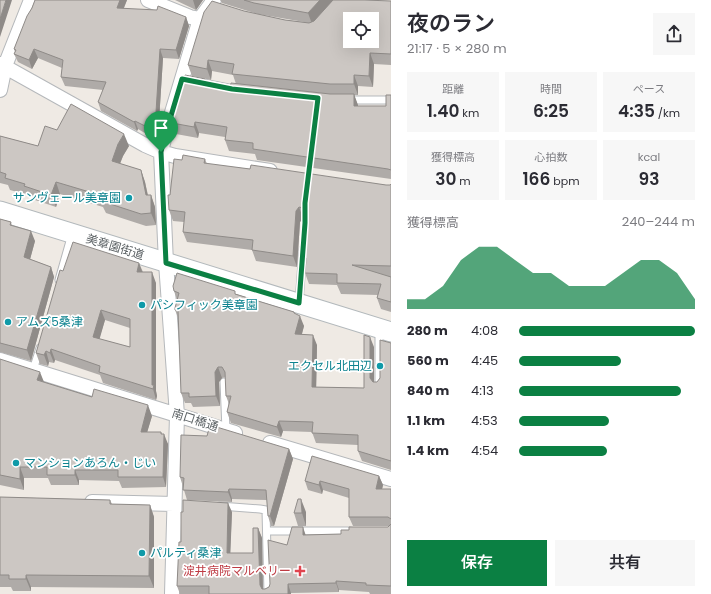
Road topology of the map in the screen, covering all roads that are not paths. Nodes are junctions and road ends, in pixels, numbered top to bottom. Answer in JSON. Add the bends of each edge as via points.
{"nodes":[{"id":1,"x":31,"y":0,"type":"edge"},
{"id":2,"x":148,"y":0,"type":"edge"},
{"id":3,"x":215,"y":4,"type":"edge"},
{"id":4,"x":200,"y":19,"type":"junction"},
{"id":5,"x":3,"y":65,"type":"edge"},
{"id":6,"x":182,"y":79,"type":"junction"},
{"id":7,"x":0,"y":90,"type":"edge"},
{"id":8,"x":247,"y":90,"type":"edge"},
{"id":9,"x":341,"y":100,"type":"edge"},
{"id":10,"x":391,"y":100,"type":"edge"},
{"id":11,"x":161,"y":152,"type":"junction"},
{"id":12,"x":285,"y":173,"type":"edge"},
{"id":13,"x":0,"y":211,"type":"edge"},
{"id":14,"x":72,"y":234,"type":"junction"},
{"id":15,"x":304,"y":245,"type":"edge"},
{"id":16,"x":166,"y":263,"type":"junction"},
{"id":17,"x":57,"y":287,"type":"edge"},
{"id":18,"x":299,"y":303,"type":"junction"},
{"id":19,"x":385,"y":330,"type":"edge"},
{"id":20,"x":42,"y":340,"type":"edge"},
{"id":21,"x":0,"y":360,"type":"edge"},
{"id":22,"x":33,"y":370,"type":"junction"},
{"id":23,"x":224,"y":382,"type":"edge"},
{"id":24,"x":378,"y":388,"type":"edge"},
{"id":25,"x":178,"y":415,"type":"junction"},
{"id":26,"x":226,"y":430,"type":"junction"},
{"id":27,"x":391,"y":479,"type":"edge"},
{"id":28,"x":76,"y":502,"type":"edge"},
{"id":29,"x":178,"y":504,"type":"junction"},
{"id":30,"x":213,"y":506,"type":"edge"},
{"id":31,"x":267,"y":531,"type":"junction"},
{"id":32,"x":360,"y":531,"type":"edge"},
{"id":33,"x":172,"y":594,"type":"edge"},
{"id":34,"x":268,"y":594,"type":"edge"}],
"edges":[{"from":1,"to":5,"type":"street"},
{"from":2,"to":4,"type":"street"},
{"from":3,"to":4,"type":"street"},
{"from":4,"to":6,"type":"street"},
{"from":5,"to":7,"type":"street"},
{"from":5,"to":11,"type":"street"},
{"from":6,"to":8,"type":"lane"},
{"from":6,"to":11,"type":"street"},
{"from":9,"to":10,"type":"lane"},
{"from":11,"to":12,"type":"street"},
{"from":11,"to":16,"type":"street"},
{"from":13,"to":14,"type":"street","name":"美章園街道"},
{"from":14,"to":16,"type":"street","name":"美章園街道"},
{"from":14,"to":17,"type":"lane"},
{"from":15,"to":18,"type":"lane"},
{"from":16,"to":18,"type":"street","name":"美章園街道"},
{"from":16,"to":25,"type":"street"},
{"from":18,"to":19,"type":"street","name":"美章園街道"},
{"from":19,"to":24,"type":"lane"},
{"from":20,"to":22,"type":"lane"},
{"from":21,"to":22,"type":"street","name":"南口橋通"},
{"from":22,"to":25,"type":"street","name":"南口橋通"},
{"from":23,"to":26,"type":"lane"},
{"from":25,"to":26,"type":"street","name":"南口橋通"},
{"from":25,"to":29,"type":"street"},
{"from":26,"to":27,"type":"street","name":"南口橋通"},
{"from":28,"to":29,"type":"street"},
{"from":29,"to":33,"type":"street"},
{"from":30,"to":31,"type":"lane","via":[[266,510]]},
{"from":31,"to":32,"type":"lane"},
{"from":31,"to":34,"type":"lane"}]}
